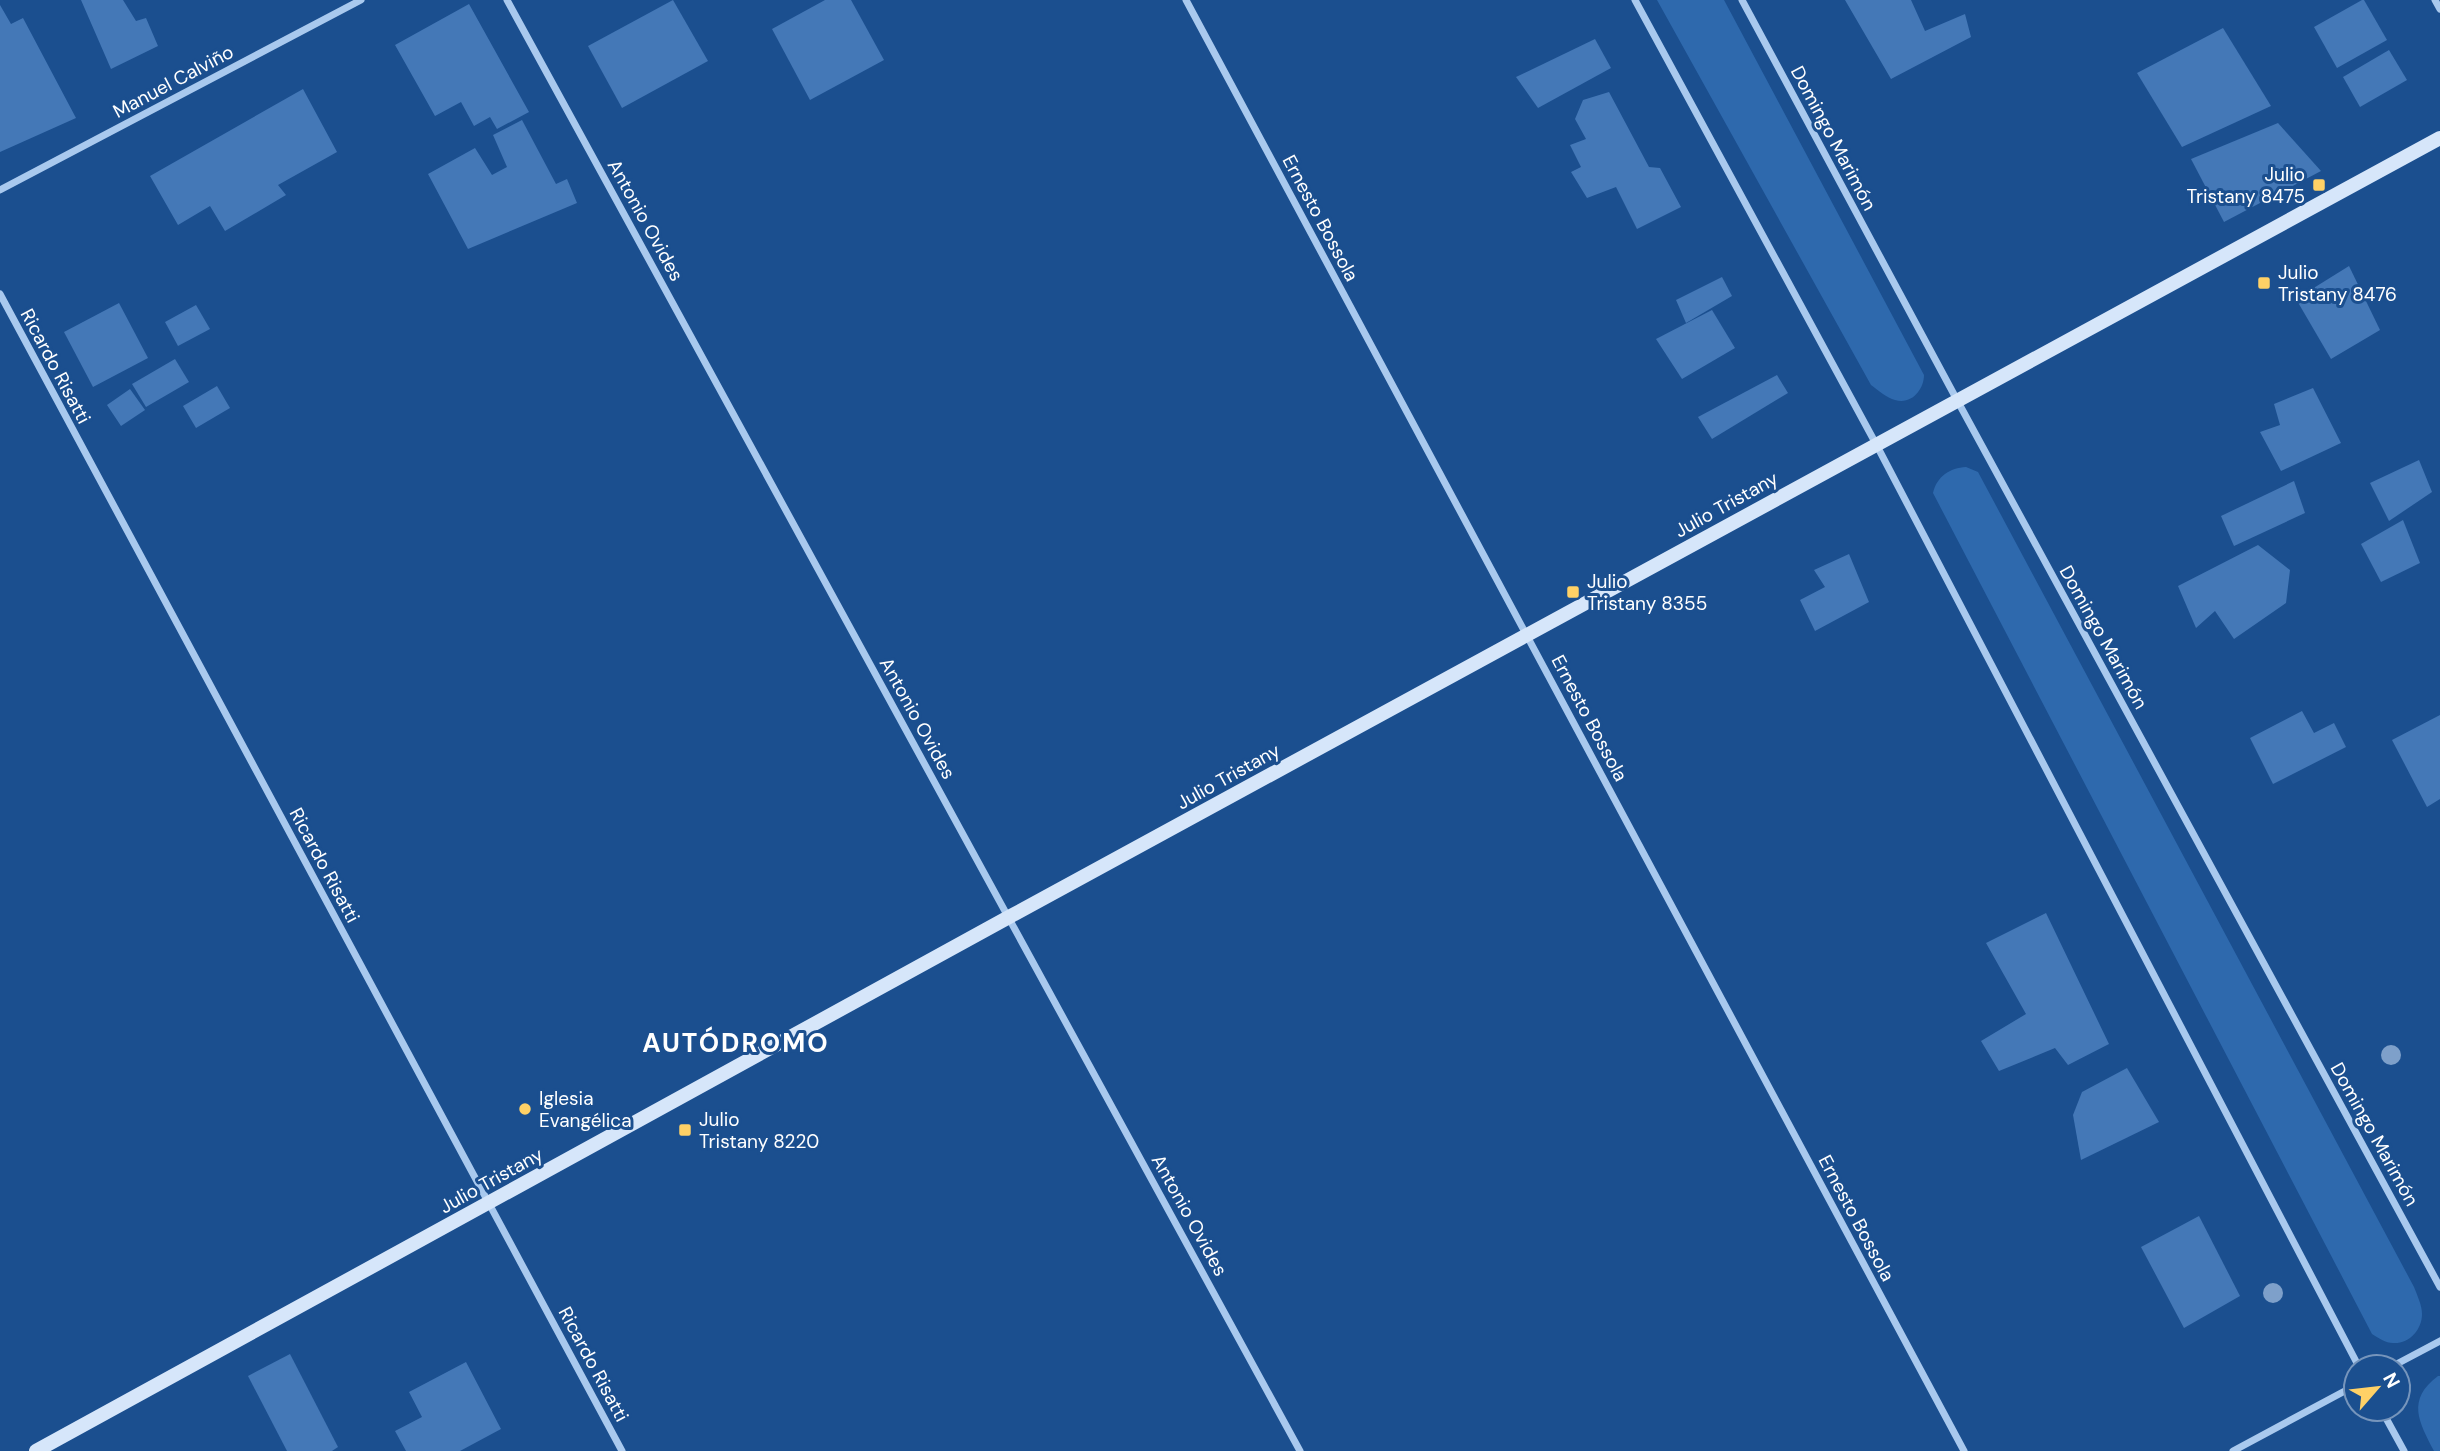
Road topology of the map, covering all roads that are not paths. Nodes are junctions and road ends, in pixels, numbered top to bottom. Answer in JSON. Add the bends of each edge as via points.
{"nodes":[{"id":1,"x":361,"y":0,"type":"edge"},
{"id":2,"x":507,"y":0,"type":"edge"},
{"id":3,"x":1186,"y":0,"type":"edge"},
{"id":4,"x":1634,"y":0,"type":"edge"},
{"id":5,"x":1742,"y":0,"type":"edge"},
{"id":6,"x":2435,"y":0,"type":"edge"},
{"id":7,"x":2440,"y":9,"type":"edge"},
{"id":8,"x":2440,"y":138,"type":"edge"},
{"id":9,"x":0,"y":190,"type":"edge"},
{"id":10,"x":0,"y":294,"type":"edge"},
{"id":11,"x":1957,"y":400,"type":"junction"},
{"id":12,"x":1876,"y":444,"type":"junction"},
{"id":13,"x":1527,"y":635,"type":"junction"},
{"id":14,"x":1009,"y":917,"type":"junction"},
{"id":15,"x":490,"y":1203,"type":"junction"},
{"id":16,"x":2440,"y":1287,"type":"edge"},
{"id":17,"x":2440,"y":1341,"type":"edge"},
{"id":18,"x":2352,"y":1353,"type":"edge"},
{"id":19,"x":2412,"y":1356,"type":"edge"},
{"id":20,"x":2342,"y":1393,"type":"edge"},
{"id":21,"x":2389,"y":1423,"type":"edge"},
{"id":22,"x":36,"y":1451,"type":"edge"},
{"id":23,"x":622,"y":1451,"type":"edge"},
{"id":24,"x":1300,"y":1451,"type":"edge"},
{"id":25,"x":1964,"y":1451,"type":"edge"},
{"id":26,"x":2233,"y":1451,"type":"edge"},
{"id":27,"x":2404,"y":1451,"type":"edge"}],
"edges":[{"from":1,"to":9,"type":"street","name":"Manuel Calviño"},
{"from":2,"to":14,"type":"street","name":"Antonio Ovides"},
{"from":3,"to":13,"type":"street","name":"Ernesto Bossola"},
{"from":4,"to":12,"type":"street"},
{"from":5,"to":11,"type":"street","name":"Domingo Marimón"},
{"from":6,"to":7,"type":"street"},
{"from":8,"to":11,"type":"main road","name":"Julio Tristany"},
{"from":10,"to":15,"type":"street","name":"Ricardo Risatti"},
{"from":11,"to":12,"type":"main road","name":"Julio Tristany"},
{"from":11,"to":16,"type":"street","name":"Domingo Marimón"},
{"from":12,"to":13,"type":"main road","name":"Julio Tristany"},
{"from":12,"to":18,"type":"street"},
{"from":13,"to":14,"type":"main road","name":"Julio Tristany"},
{"from":13,"to":25,"type":"street","name":"Ernesto Bossola"},
{"from":14,"to":15,"type":"main road","name":"Julio Tristany"},
{"from":14,"to":24,"type":"street","name":"Antonio Ovides"},
{"from":15,"to":22,"type":"main road","name":"Julio Tristany"},
{"from":15,"to":23,"type":"street","name":"Ricardo Risatti"},
{"from":17,"to":19,"type":"street"},
{"from":20,"to":26,"type":"street"},
{"from":21,"to":27,"type":"street"}]}
